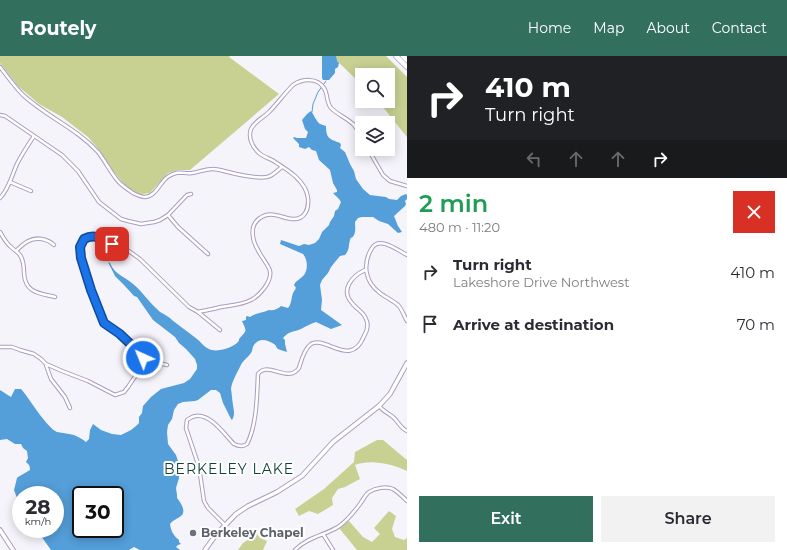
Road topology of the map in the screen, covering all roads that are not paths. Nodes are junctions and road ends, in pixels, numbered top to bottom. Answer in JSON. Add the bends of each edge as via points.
{"nodes":[{"id":1,"x":396,"y":56,"type":"edge"},
{"id":2,"x":403,"y":56,"type":"edge"},
{"id":3,"x":407,"y":60,"type":"edge"},
{"id":4,"x":407,"y":67,"type":"edge"},
{"id":5,"x":0,"y":68,"type":"edge"},
{"id":6,"x":0,"y":115,"type":"edge"},
{"id":7,"x":355,"y":127,"type":"edge"},
{"id":8,"x":34,"y":136,"type":"junction"},
{"id":9,"x":372,"y":156,"type":"edge"},
{"id":10,"x":282,"y":167,"type":"junction"},
{"id":11,"x":10,"y":182,"type":"junction"},
{"id":12,"x":407,"y":186,"type":"edge"},
{"id":13,"x":31,"y":191,"type":"dead end"},
{"id":14,"x":191,"y":194,"type":"dead end"},
{"id":15,"x":0,"y":198,"type":"edge"},
{"id":16,"x":168,"y":214,"type":"junction"},
{"id":17,"x":0,"y":232,"type":"edge"},
{"id":18,"x":54,"y":245,"type":"dead end"},
{"id":19,"x":16,"y":251,"type":"junction"},
{"id":20,"x":208,"y":254,"type":"dead end"},
{"id":21,"x":407,"y":255,"type":"edge"},
{"id":22,"x":365,"y":270,"type":"junction"},
{"id":23,"x":55,"y":297,"type":"dead end"},
{"id":24,"x":198,"y":312,"type":"junction"},
{"id":25,"x":407,"y":321,"type":"edge"},
{"id":26,"x":220,"y":330,"type":"dead end"},
{"id":27,"x":0,"y":347,"type":"edge"},
{"id":28,"x":144,"y":360,"type":"junction"},
{"id":29,"x":407,"y":363,"type":"edge"},
{"id":30,"x":46,"y":364,"type":"junction"},
{"id":31,"x":167,"y":366,"type":"dead end"},
{"id":32,"x":379,"y":406,"type":"junction"},
{"id":33,"x":70,"y":408,"type":"dead end"},
{"id":34,"x":407,"y":431,"type":"edge"},
{"id":35,"x":407,"y":502,"type":"edge"},
{"id":36,"x":225,"y":525,"type":"junction"},
{"id":37,"x":0,"y":530,"type":"edge"},
{"id":38,"x":323,"y":534,"type":"junction"},
{"id":39,"x":13,"y":550,"type":"edge"},
{"id":40,"x":205,"y":550,"type":"edge"},
{"id":41,"x":295,"y":550,"type":"edge"},
{"id":42,"x":333,"y":550,"type":"edge"}],
"edges":[{"from":1,"to":4,"type":"highway"},
{"from":2,"to":3,"type":"highway"},
{"from":5,"to":10,"type":"street","via":[[37,106],[87,141],[117,180],[139,196],[150,196],[166,177],[175,173],[215,169],[262,178],[270,176]]},
{"from":6,"to":8,"type":"street"},
{"from":7,"to":10,"type":"street","via":[[331,108],[320,84],[314,80],[297,82],[251,130],[252,145],[259,153]]},
{"from":8,"to":11,"type":"street","via":[[23,152]]},
{"from":8,"to":16,"type":"street","via":[[70,162],[99,202],[121,219],[141,224],[160,220]]},
{"from":9,"to":12,"type":"street","via":[[383,175],[390,181]]},
{"from":10,"to":24,"type":"street","via":[[306,190],[307,212],[293,219],[270,214],[260,218],[255,224],[253,240],[270,271],[266,286],[252,300]]},
{"from":11,"to":13,"type":"street"},
{"from":11,"to":15,"type":"street"},
{"from":14,"to":16,"type":"street","via":[[186,195]]},
{"from":16,"to":20,"type":"street","via":[[178,227]]},
{"from":17,"to":19,"type":"street"},
{"from":18,"to":19,"type":"street","via":[[36,238],[28,240]]},
{"from":19,"to":23,"type":"street","via":[[24,264],[24,279],[27,286],[37,293]]},
{"from":21,"to":22,"type":"street","via":[[384,243],[378,243],[369,253]]},
{"from":22,"to":25,"type":"street","via":[[371,284],[399,306]]},
{"from":22,"to":36,"type":"street","via":[[348,284],[347,291],[347,298],[366,319],[368,325],[364,338],[353,350],[347,351],[316,342],[311,344],[297,371],[289,374],[267,369],[260,371],[255,417],[247,444],[234,444],[211,420],[202,416],[187,420],[187,434],[199,467],[204,501]]},
{"from":24,"to":26,"type":"street"},
{"from":24,"to":28,"type":"street","via":[[189,307],[140,259],[126,249],[97,236],[84,239],[80,247],[81,258],[104,323],[120,334]]},
{"from":27,"to":30,"type":"street","via":[[12,347],[34,354]]},
{"from":28,"to":30,"type":"street","via":[[124,392],[115,395]]},
{"from":28,"to":31,"type":"street"},
{"from":29,"to":32,"type":"street","via":[[390,394]]},
{"from":30,"to":33,"type":"street","via":[[51,379]]},
{"from":32,"to":34,"type":"street"},
{"from":32,"to":36,"type":"street","via":[[333,442],[302,476],[248,506]]},
{"from":35,"to":38,"type":"street","via":[[393,489],[372,491],[342,524]]},
{"from":36,"to":40,"type":"street"},
{"from":37,"to":39,"type":"street"},
{"from":38,"to":41,"type":"street"},
{"from":38,"to":42,"type":"street"}]}
